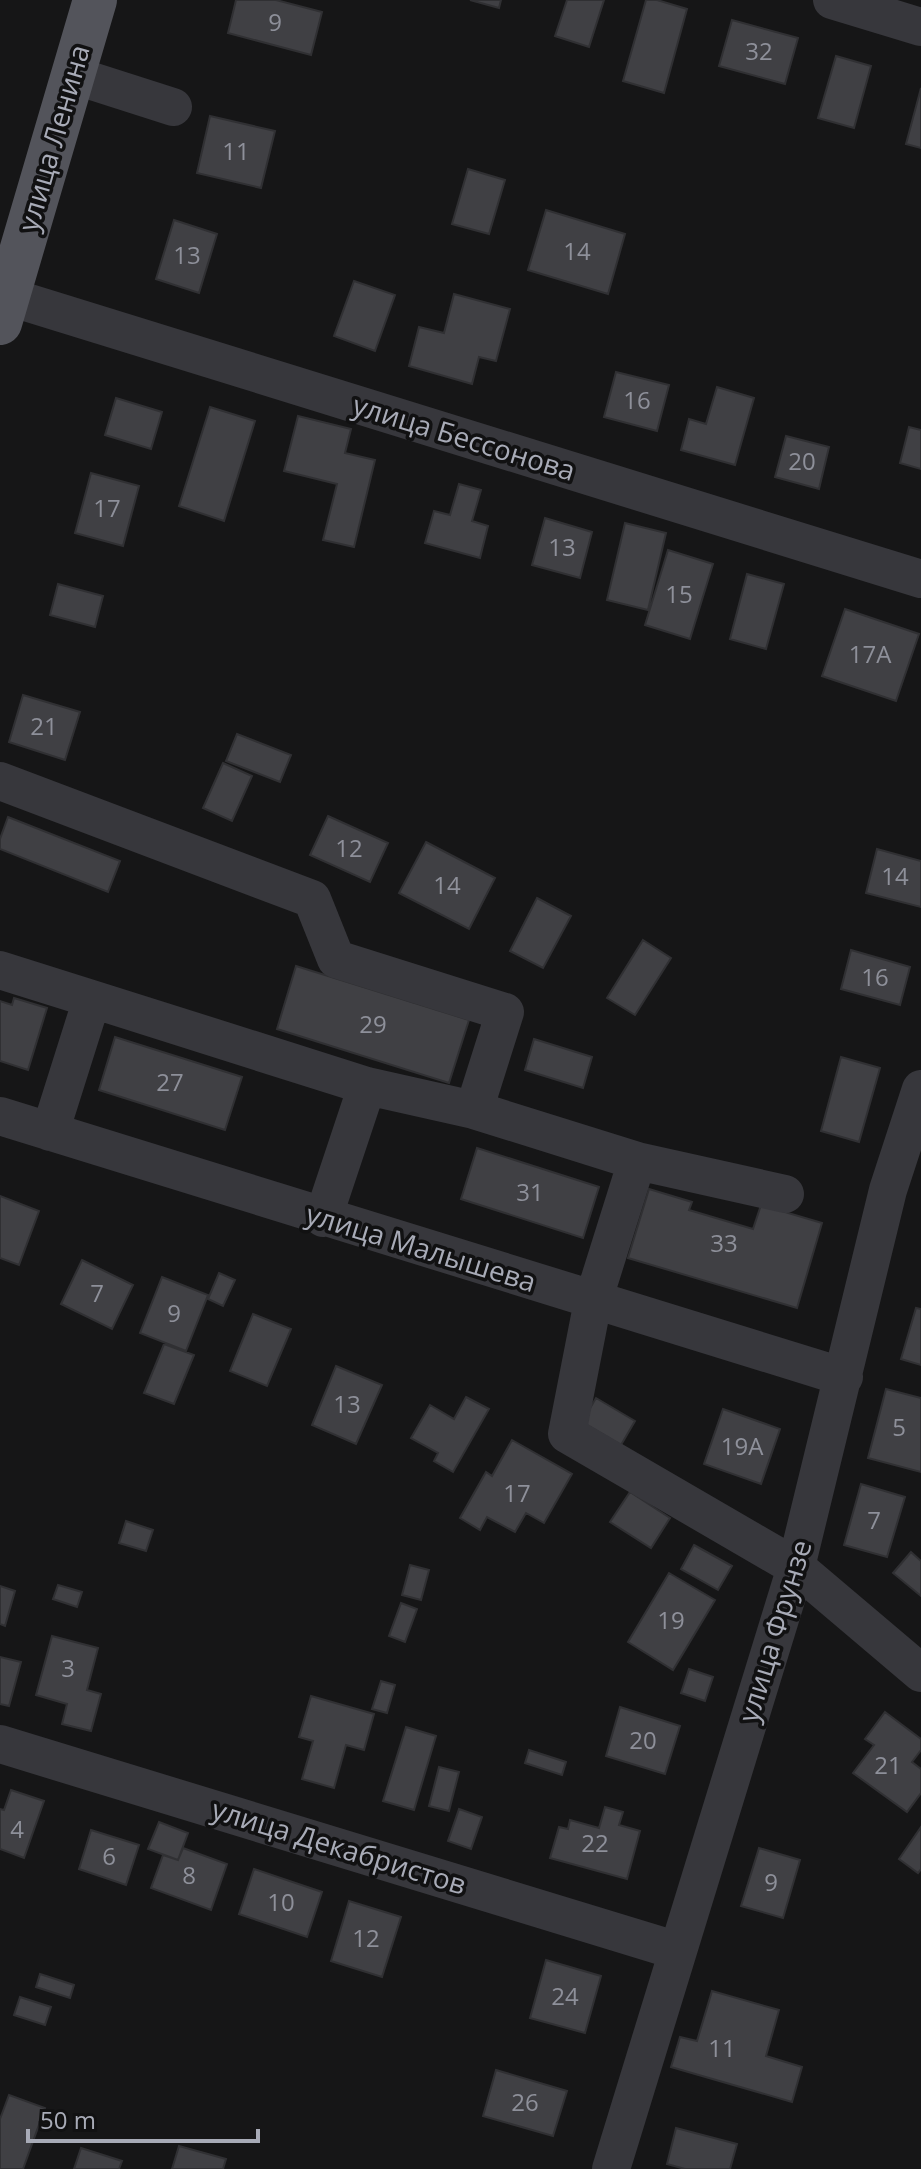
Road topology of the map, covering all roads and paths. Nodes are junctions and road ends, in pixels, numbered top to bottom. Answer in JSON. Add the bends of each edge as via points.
{"nodes":[{"id":1,"x":95,"y":0,"type":"edge"},
{"id":2,"x":832,"y":0,"type":"edge"},
{"id":3,"x":921,"y":27,"type":"edge"},
{"id":4,"x":73,"y":75,"type":"junction"},
{"id":5,"x":173,"y":107,"type":"dead end"},
{"id":6,"x":3,"y":304,"type":"edge"},
{"id":7,"x":921,"y":579,"type":"edge"},
{"id":8,"x":0,"y":781,"type":"edge"},
{"id":9,"x":0,"y":970,"type":"edge"},
{"id":10,"x":92,"y":999,"type":"junction"},
{"id":11,"x":367,"y":1086,"type":"junction"},
{"id":12,"x":921,"y":1089,"type":"edge"},
{"id":13,"x":474,"y":1110,"type":"junction"},
{"id":14,"x":0,"y":1116,"type":"edge"},
{"id":15,"x":915,"y":1126,"type":"edge"},
{"id":16,"x":50,"y":1132,"type":"junction"},
{"id":17,"x":637,"y":1161,"type":"junction"},
{"id":18,"x":785,"y":1194,"type":"dead end"},
{"id":19,"x":323,"y":1218,"type":"junction"},
{"id":20,"x":593,"y":1301,"type":"junction"},
{"id":21,"x":844,"y":1377,"type":"junction"},
{"id":22,"x":796,"y":1567,"type":"junction"},
{"id":23,"x":921,"y":1673,"type":"edge"},
{"id":24,"x":0,"y":1744,"type":"edge"},
{"id":25,"x":678,"y":1951,"type":"junction"},
{"id":26,"x":611,"y":2169,"type":"edge"}],
"edges":[{"from":1,"to":4,"type":"main road","name":"улица Ленина"},
{"from":2,"to":3,"type":"street"},
{"from":4,"to":5,"type":"street"},
{"from":4,"to":6,"type":"main road","name":"улица Ленина"},
{"from":6,"to":7,"type":"street","name":"улица Бессонова"},
{"from":8,"to":13,"type":"street","via":[[312,899],[336,959],[505,1012]]},
{"from":9,"to":10,"type":"street"},
{"from":10,"to":11,"type":"street"},
{"from":10,"to":16,"type":"street"},
{"from":11,"to":13,"type":"street"},
{"from":11,"to":19,"type":"street"},
{"from":12,"to":15,"type":"street","name":"улица Фрунзе"},
{"from":13,"to":17,"type":"street"},
{"from":14,"to":16,"type":"street","name":"улица Малышева"},
{"from":15,"to":21,"type":"street","name":"улица Фрунзе","via":[[888,1190]]},
{"from":16,"to":19,"type":"street","name":"улица Малышева"},
{"from":17,"to":18,"type":"street"},
{"from":17,"to":20,"type":"street"},
{"from":19,"to":20,"type":"street","name":"улица Малышева"},
{"from":20,"to":21,"type":"street","name":"улица Малышева"},
{"from":20,"to":22,"type":"street","via":[[567,1434]]},
{"from":21,"to":22,"type":"street","name":"улица Фрунзе"},
{"from":22,"to":23,"type":"street"},
{"from":22,"to":25,"type":"street","name":"улица Фрунзе"},
{"from":24,"to":25,"type":"street","name":"улица Декабристов"},
{"from":25,"to":26,"type":"street","name":"улица Фрунзе"}]}
